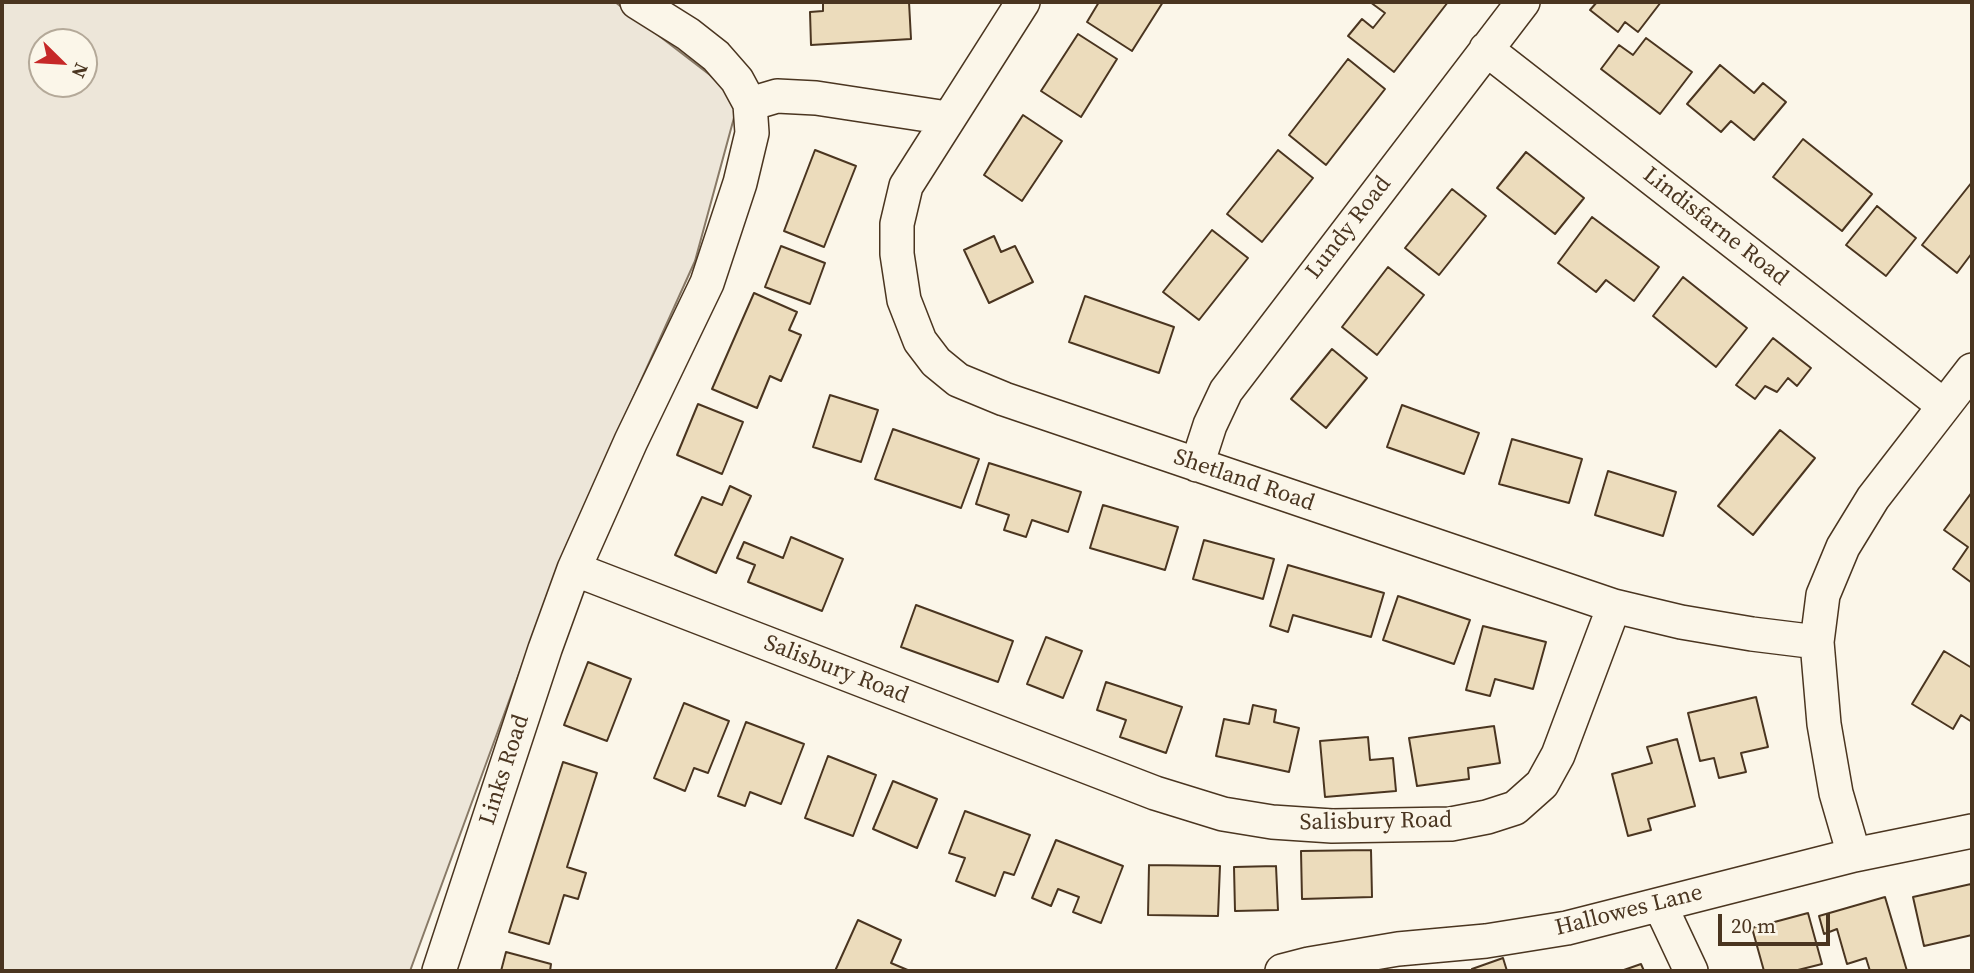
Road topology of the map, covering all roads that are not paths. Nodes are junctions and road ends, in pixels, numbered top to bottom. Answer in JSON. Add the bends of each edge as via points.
{"nodes":[{"id":1,"x":637,"y":2,"type":"edge"},
{"id":2,"x":1023,"y":2,"type":"edge"},
{"id":3,"x":1523,"y":2,"type":"edge"},
{"id":4,"x":1486,"y":50,"type":"junction"},
{"id":5,"x":750,"y":104,"type":"junction"},
{"id":6,"x":947,"y":118,"type":"junction"},
{"id":7,"x":1972,"y":370,"type":"edge"},
{"id":8,"x":1943,"y":405,"type":"junction"},
{"id":9,"x":1197,"y":465,"type":"junction"},
{"id":10,"x":574,"y":569,"type":"junction"},
{"id":11,"x":1614,"y":606,"type":"junction"},
{"id":12,"x":1817,"y":642,"type":"junction"},
{"id":13,"x":1972,"y":831,"type":"edge"},
{"id":14,"x":1854,"y":855,"type":"junction"},
{"id":15,"x":1660,"y":905,"type":"junction"},
{"id":16,"x":439,"y":971,"type":"edge"},
{"id":17,"x":1282,"y":971,"type":"edge"},
{"id":18,"x":1690,"y":971,"type":"edge"}],
"edges":[{"from":1,"to":5,"type":"street","via":[[716,56]]},
{"from":2,"to":6,"type":"street","name":"Shetland Road"},
{"from":3,"to":4,"type":"street","name":"Lundy Road"},
{"from":4,"to":8,"type":"street","name":"Lindisfarne Road"},
{"from":4,"to":9,"type":"street","name":"Lundy Road","via":[[1226,391]]},
{"from":5,"to":6,"type":"street","via":[[777,96],[816,97]]},
{"from":5,"to":10,"type":"street","via":[[752,132],[743,171],[708,283]]},
{"from":6,"to":9,"type":"street","name":"Shetland Road","via":[[906,186],[897,224],[904,300],[920,341],[958,380]]},
{"from":7,"to":8,"type":"street"},
{"from":8,"to":12,"type":"street","via":[[1873,498],[1843,547],[1823,595]]},
{"from":9,"to":11,"type":"street","name":"Shetland Road"},
{"from":10,"to":11,"type":"street","name":"Salisbury Road","via":[[1155,793],[1223,814],[1332,827],[1451,824],[1515,808],[1542,783],[1558,755]]},
{"from":10,"to":16,"type":"street","name":"Links Road"},
{"from":11,"to":12,"type":"street","name":"Shetland Road","via":[[1681,622]]},
{"from":12,"to":14,"type":"street","via":[[1826,736]]},
{"from":13,"to":14,"type":"street","name":"Hallowes Lane"},
{"from":14,"to":15,"type":"street","name":"Hallowes Lane"},
{"from":15,"to":17,"type":"street","name":"Hallowes Lane","via":[[1567,928],[1398,949]]},
{"from":15,"to":18,"type":"street"}]}
